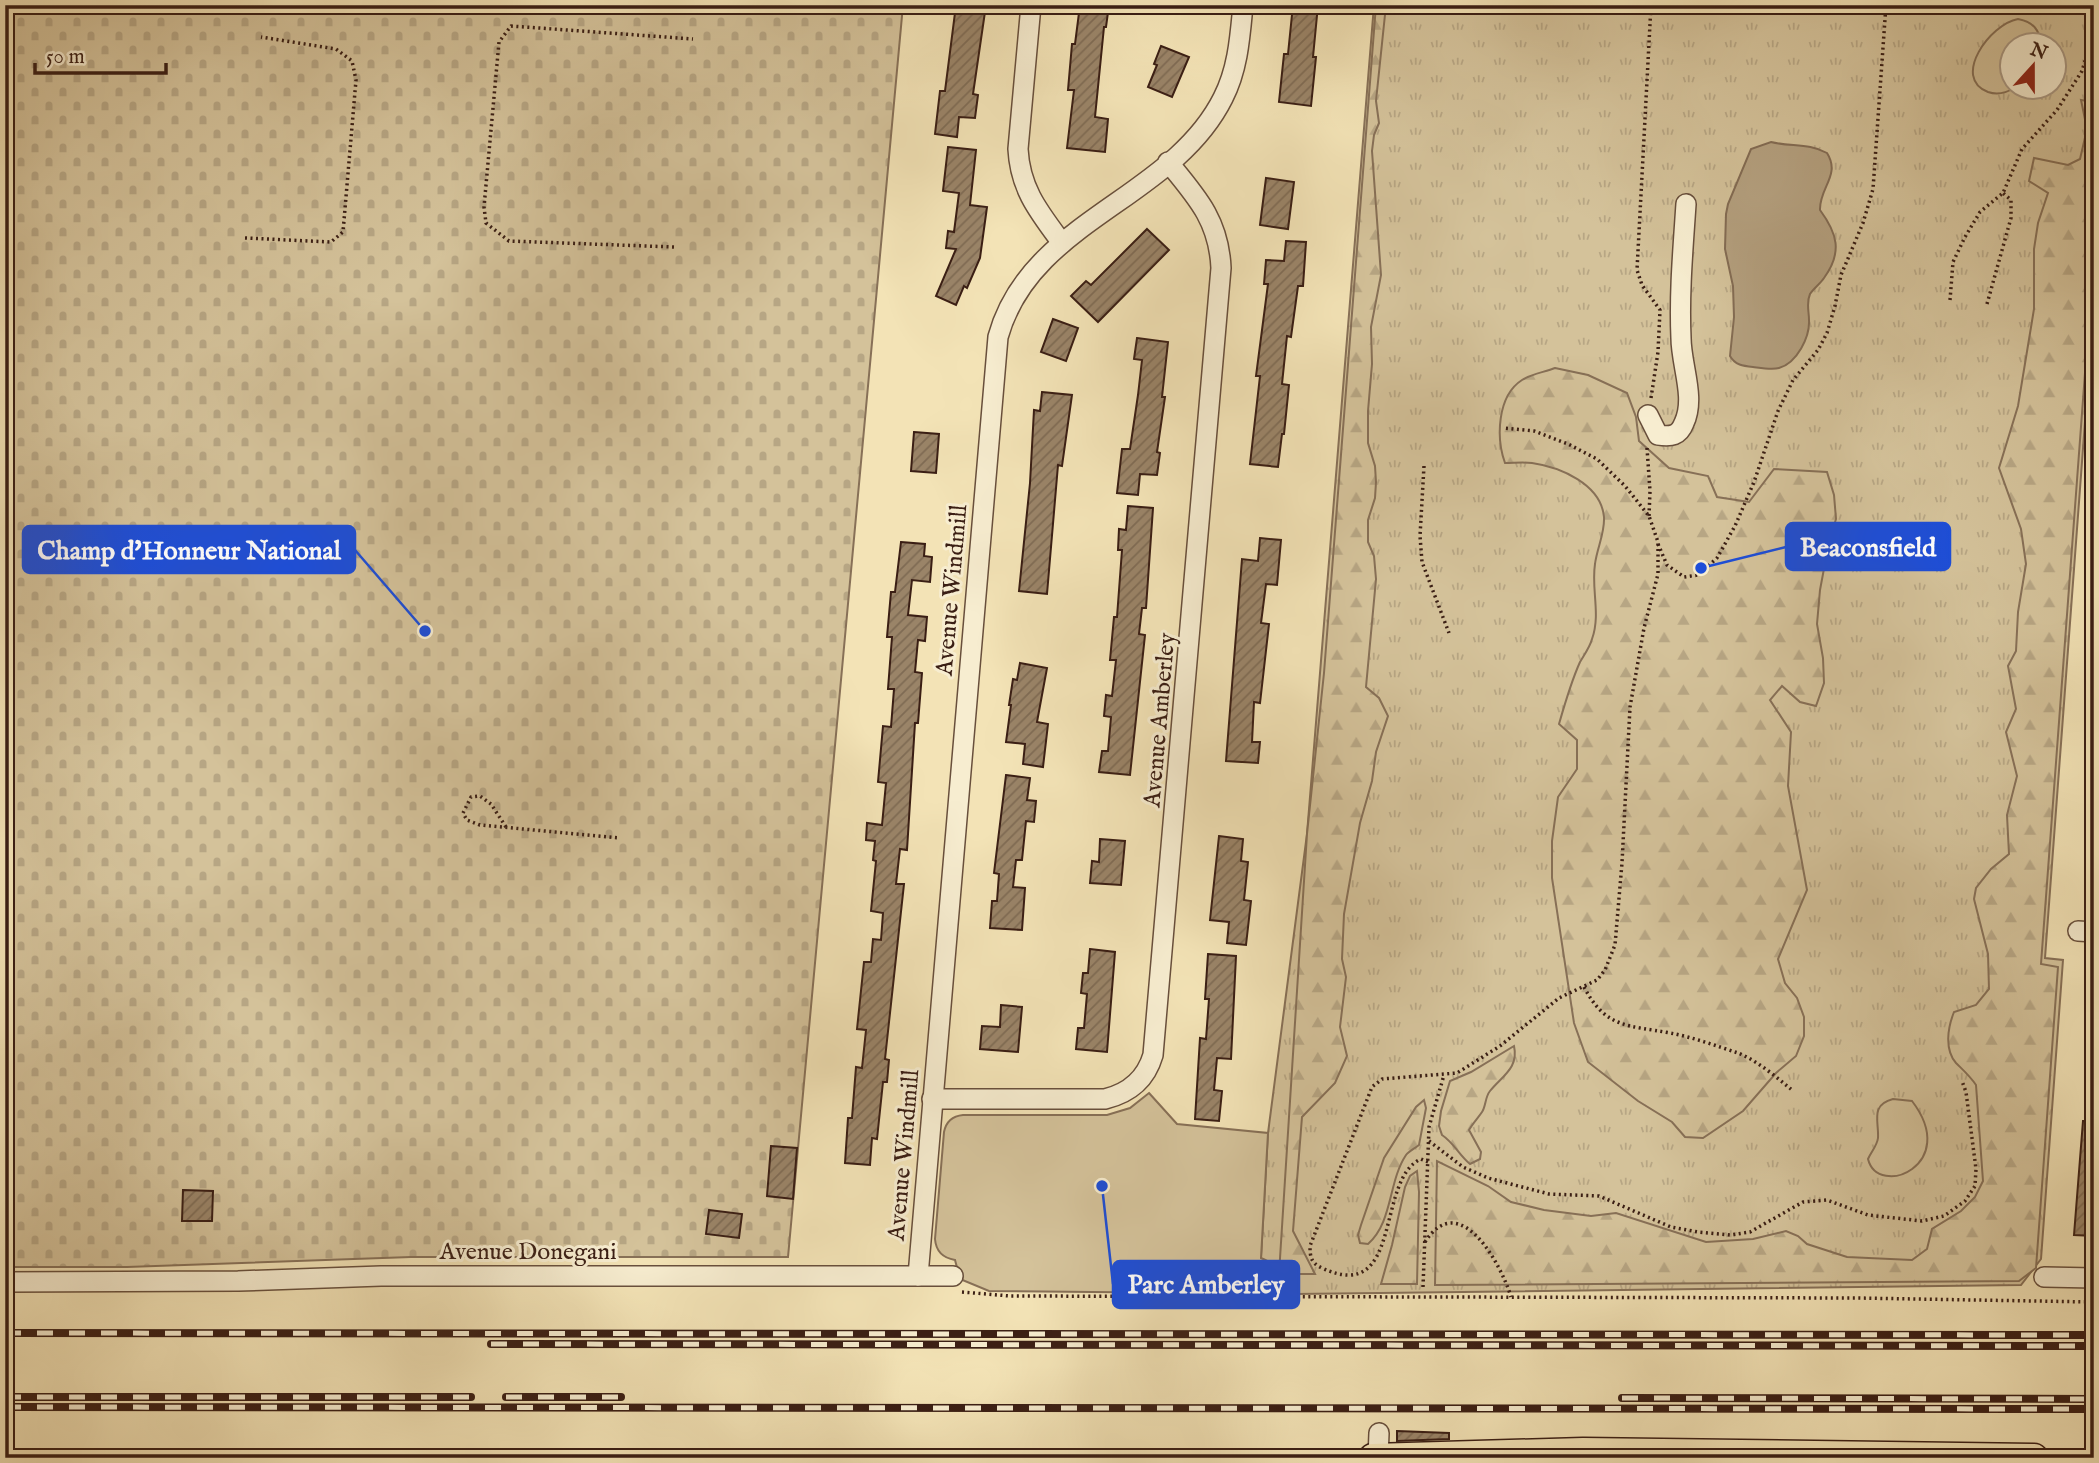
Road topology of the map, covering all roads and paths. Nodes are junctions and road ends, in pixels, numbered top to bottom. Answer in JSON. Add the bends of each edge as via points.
{"nodes":[{"id":1,"x":1031,"y":5,"type":"edge"},
{"id":2,"x":1243,"y":5,"type":"edge"},
{"id":3,"x":1651,"y":5,"type":"edge"},
{"id":4,"x":1886,"y":5,"type":"edge"},
{"id":5,"x":2094,"y":31,"type":"edge"},
{"id":6,"x":261,"y":37,"type":"dead end"},
{"id":7,"x":693,"y":39,"type":"dead end"},
{"id":8,"x":1168,"y":162,"type":"junction"},
{"id":9,"x":2003,"y":193,"type":"junction"},
{"id":10,"x":1686,"y":204,"type":"dead end"},
{"id":11,"x":245,"y":238,"type":"dead end"},
{"id":12,"x":1062,"y":243,"type":"junction"},
{"id":13,"x":674,"y":247,"type":"dead end"},
{"id":14,"x":1950,"y":300,"type":"dead end"},
{"id":15,"x":1987,"y":304,"type":"dead end"},
{"id":16,"x":1648,"y":415,"type":"junction"},
{"id":17,"x":1504,"y":428,"type":"dead end"},
{"id":18,"x":1424,"y":466,"type":"dead end"},
{"id":19,"x":1649,"y":516,"type":"junction"},
{"id":20,"x":1658,"y":542,"type":"junction"},
{"id":21,"x":1449,"y":633,"type":"dead end"},
{"id":22,"x":506,"y":827,"type":"junction"},
{"id":23,"x":620,"y":838,"type":"dead end"},
{"id":24,"x":1584,"y":987,"type":"junction"},
{"id":25,"x":1444,"y":1075,"type":"junction"},
{"id":26,"x":1962,"y":1081,"type":"dead end"},
{"id":27,"x":1792,"y":1090,"type":"dead end"},
{"id":28,"x":932,"y":1099,"type":"junction"},
{"id":29,"x":1429,"y":1141,"type":"junction"},
{"id":30,"x":1428,"y":1162,"type":"junction"},
{"id":31,"x":1423,"y":1250,"type":"junction"},
{"id":32,"x":919,"y":1276,"type":"junction"},
{"id":33,"x":953,"y":1276,"type":"dead end"},
{"id":34,"x":2044,"y":1277,"type":"dead end"},
{"id":35,"x":2094,"y":1278,"type":"edge"},
{"id":36,"x":5,"y":1282,"type":"edge"},
{"id":37,"x":1423,"y":1287,"type":"dead end"},
{"id":38,"x":980,"y":1294,"type":"dead end"},
{"id":39,"x":1511,"y":1297,"type":"junction"},
{"id":40,"x":2094,"y":1302,"type":"edge"},
{"id":41,"x":1377,"y":1449,"type":"edge"},
{"id":42,"x":2034,"y":1458,"type":"edge"}],
"edges":[{"from":1,"to":12,"type":"street","via":[[1019,163],[1026,189]]},
{"from":2,"to":8,"type":"street","name":"Avenue Windmill","via":[[1238,56],[1223,100],[1196,138]]},
{"from":3,"to":16,"type":"path","via":[[1637,270],[1660,310]]},
{"from":4,"to":20,"type":"path","via":[[1873,188],[1841,275],[1827,333],[1793,380],[1754,482],[1717,558],[1698,575],[1684,577],[1667,565]]},
{"from":5,"to":9,"type":"path","via":[[2082,71],[2057,110],[2022,149]]},
{"from":6,"to":11,"type":"path","via":[[336,48],[352,61],[354,107],[343,232],[331,242]]},
{"from":7,"to":13,"type":"path","via":[[511,26],[499,42],[492,111],[486,223],[509,241]]},
{"from":8,"to":12,"type":"street","name":"Avenue Windmill"},
{"from":8,"to":28,"type":"street","name":"Avenue Amberley","via":[[1209,215],[1222,268],[1153,1055],[1141,1080],[1105,1099]]},
{"from":9,"to":14,"type":"path","via":[[1980,212],[1965,237],[1953,262]]},
{"from":9,"to":15,"type":"path","via":[[2011,200],[2011,218]]},
{"from":10,"to":16,"type":"street","via":[[1680,298],[1689,401],[1686,421],[1679,433],[1669,437],[1658,435]]},
{"from":12,"to":28,"type":"street","name":"Avenue Windmill","via":[[1013,297],[996,351]]},
{"from":16,"to":19,"type":"path"},
{"from":17,"to":19,"type":"path","via":[[1534,430],[1597,459]]},
{"from":18,"to":21,"type":"path","via":[[1422,562]]},
{"from":19,"to":20,"type":"path"},
{"from":20,"to":24,"type":"path","via":[[1658,574],[1630,707],[1615,945],[1605,970]]},
{"from":22,"to":22,"type":"path","via":[[467,820],[465,805],[471,797],[480,796]]},
{"from":22,"to":23,"type":"path"},
{"from":24,"to":25,"type":"path","via":[[1559,998],[1500,1046],[1457,1073]]},
{"from":24,"to":27,"type":"path","via":[[1603,1015],[1620,1024],[1672,1033],[1740,1054]]},
{"from":25,"to":29,"type":"path"},
{"from":25,"to":30,"type":"path","via":[[1381,1079],[1372,1087],[1310,1246],[1314,1264],[1352,1274],[1377,1260],[1403,1175],[1415,1162]]},
{"from":26,"to":29,"type":"path","via":[[1975,1186],[1965,1202],[1944,1216],[1922,1221],[1868,1216],[1827,1200],[1803,1202],[1749,1232],[1698,1232],[1671,1227],[1599,1196],[1549,1194],[1488,1178],[1463,1167]]},
{"from":28,"to":32,"type":"street","name":"Avenue Windmill"},
{"from":29,"to":30,"type":"path"},
{"from":30,"to":31,"type":"path"},
{"from":31,"to":37,"type":"path"},
{"from":31,"to":39,"type":"path","via":[[1427,1239],[1443,1225],[1456,1222],[1467,1226],[1488,1253]]},
{"from":32,"to":33,"type":"street","name":"Avenue Donegani"},
{"from":32,"to":36,"type":"street","name":"Avenue Donegani","via":[[381,1276],[238,1282]]},
{"from":34,"to":35,"type":"street"},
{"from":38,"to":39,"type":"path"},
{"from":39,"to":40,"type":"path"},
{"from":41,"to":42,"type":"highway"}]}
